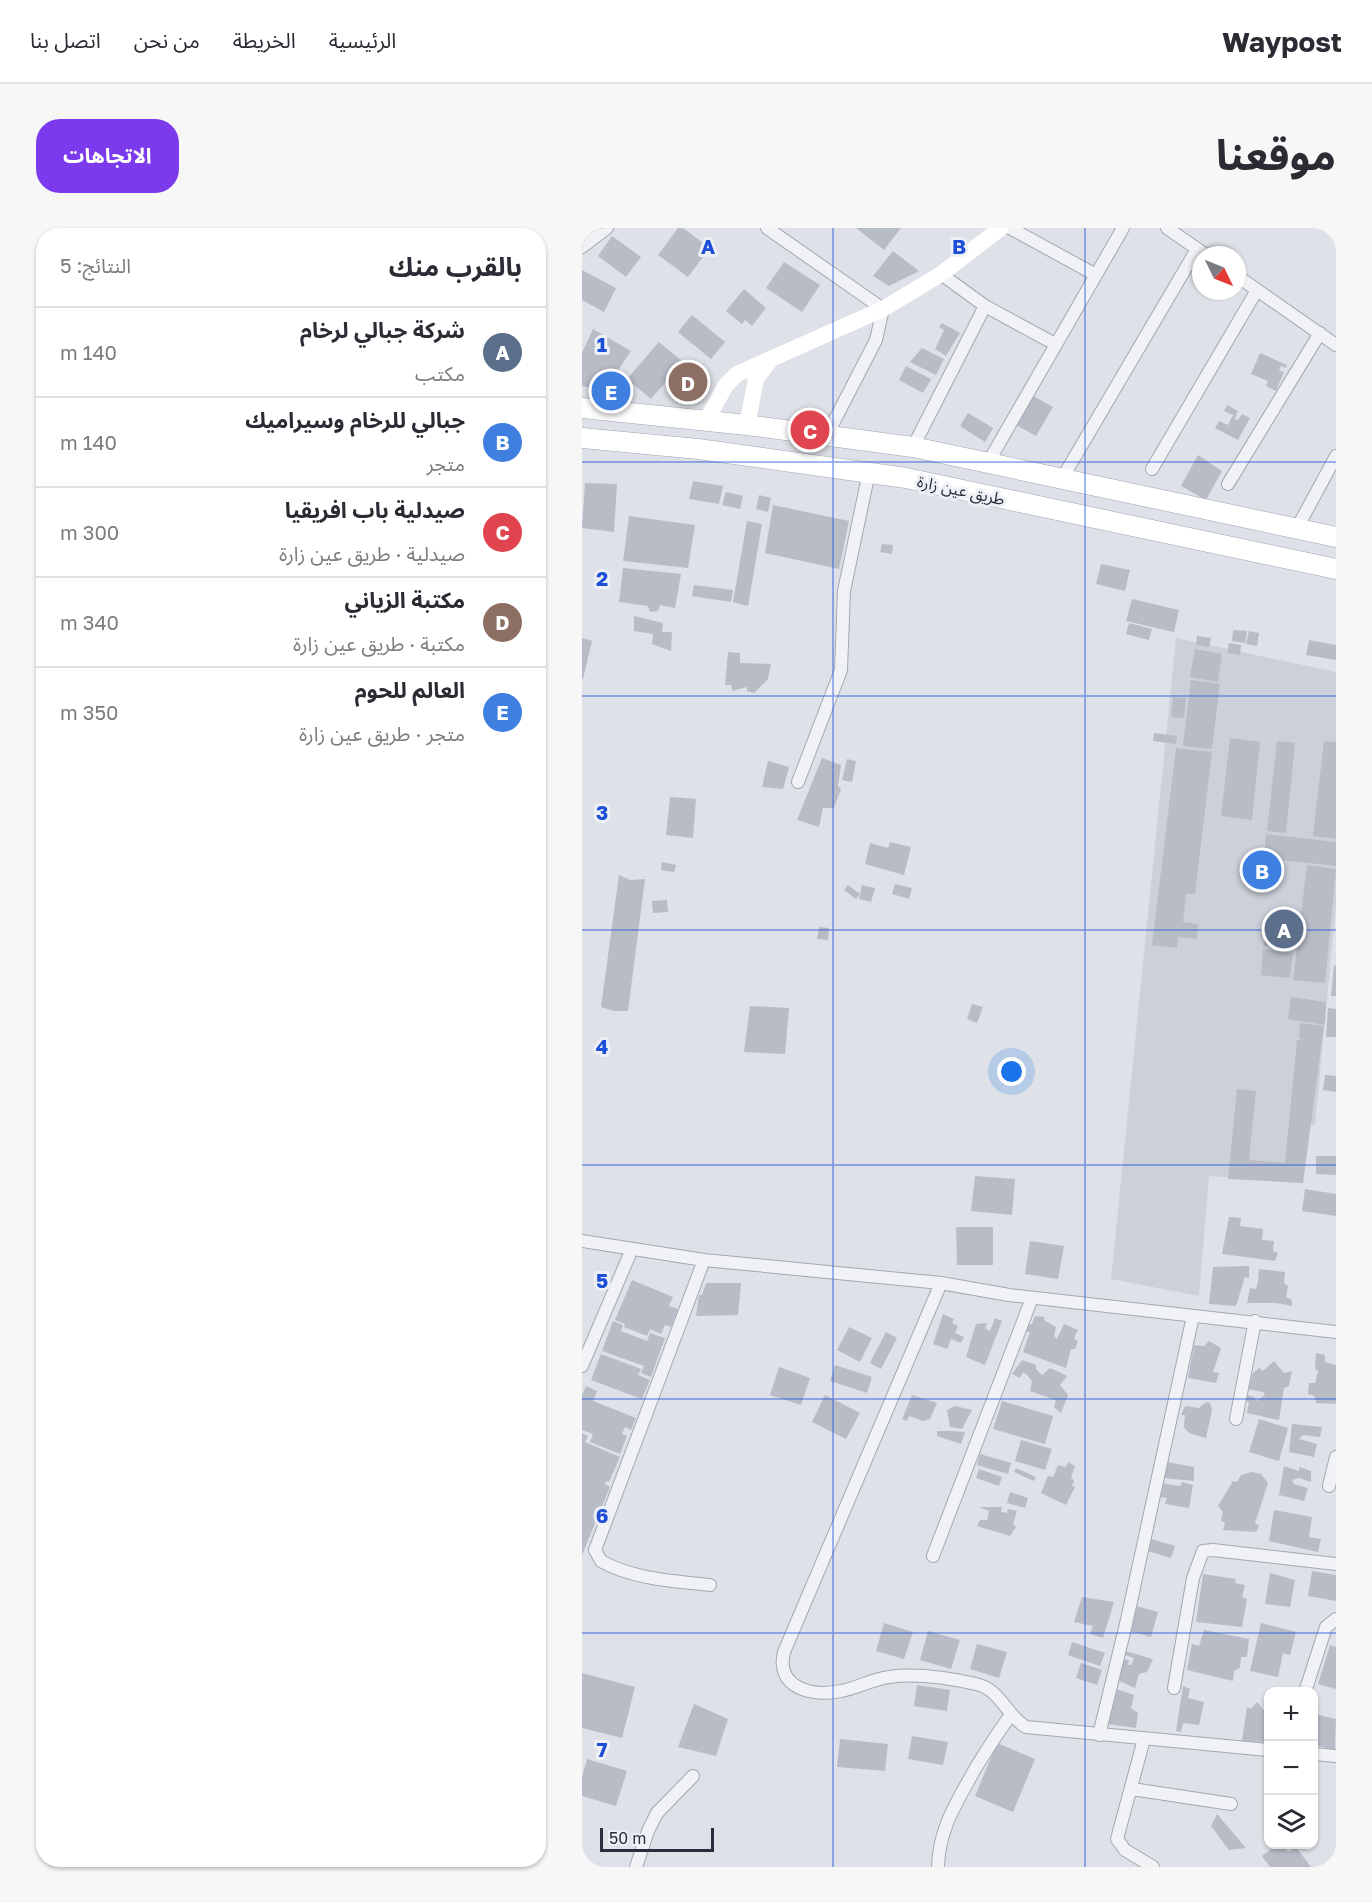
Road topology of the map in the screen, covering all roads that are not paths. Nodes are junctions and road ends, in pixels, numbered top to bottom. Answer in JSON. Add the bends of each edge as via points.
{"nodes":[{"id":1,"x":607,"y":228,"type":"edge"},
{"id":2,"x":767,"y":228,"type":"edge"},
{"id":3,"x":1001,"y":228,"type":"edge"},
{"id":4,"x":1010,"y":228,"type":"edge"},
{"id":5,"x":1123,"y":228,"type":"edge"},
{"id":6,"x":1167,"y":228,"type":"edge"},
{"id":7,"x":1193,"y":246,"type":"edge"},
{"id":8,"x":582,"y":247,"type":"edge"},
{"id":9,"x":1192,"y":268,"type":"edge"},
{"id":10,"x":941,"y":274,"type":"junction"},
{"id":11,"x":1096,"y":275,"type":"junction"},
{"id":12,"x":1246,"y":282,"type":"edge"},
{"id":13,"x":1257,"y":290,"type":"junction"},
{"id":14,"x":985,"y":306,"type":"junction"},
{"id":15,"x":883,"y":309,"type":"junction"},
{"id":16,"x":1320,"y":333,"type":"junction"},
{"id":17,"x":1055,"y":344,"type":"junction"},
{"id":18,"x":1336,"y":345,"type":"edge"},
{"id":19,"x":774,"y":356,"type":"junction"},
{"id":20,"x":582,"y":408,"type":"edge"},
{"id":21,"x":706,"y":421,"type":"junction"},
{"id":22,"x":747,"y":425,"type":"junction"},
{"id":23,"x":827,"y":435,"type":"junction"},
{"id":24,"x":582,"y":438,"type":"edge"},
{"id":25,"x":913,"y":447,"type":"junction"},
{"id":26,"x":1336,"y":456,"type":"edge"},
{"id":27,"x":990,"y":461,"type":"junction"},
{"id":28,"x":1152,"y":469,"type":"dead end"},
{"id":29,"x":869,"y":472,"type":"junction"},
{"id":30,"x":1063,"y":477,"type":"junction"},
{"id":31,"x":1228,"y":484,"type":"dead end"},
{"id":32,"x":1296,"y":530,"type":"junction"},
{"id":33,"x":1336,"y":537,"type":"edge"},
{"id":34,"x":1336,"y":569,"type":"edge"},
{"id":35,"x":798,"y":782,"type":"dead end"},
{"id":36,"x":582,"y":1241,"type":"edge"},
{"id":37,"x":632,"y":1249,"type":"junction"},
{"id":38,"x":704,"y":1260,"type":"junction"},
{"id":39,"x":941,"y":1283,"type":"junction"},
{"id":40,"x":1032,"y":1298,"type":"junction"},
{"id":41,"x":1193,"y":1316,"type":"junction"},
{"id":42,"x":1256,"y":1321,"type":"junction"},
{"id":43,"x":1336,"y":1332,"type":"edge"},
{"id":44,"x":582,"y":1366,"type":"edge"},
{"id":45,"x":1236,"y":1419,"type":"dead end"},
{"id":46,"x":1336,"y":1457,"type":"edge"},
{"id":47,"x":1329,"y":1486,"type":"dead end"},
{"id":48,"x":933,"y":1556,"type":"dead end"},
{"id":49,"x":1336,"y":1564,"type":"edge"},
{"id":50,"x":711,"y":1585,"type":"dead end"},
{"id":51,"x":1336,"y":1619,"type":"edge"},
{"id":52,"x":1307,"y":1687,"type":"edge"},
{"id":53,"x":1174,"y":1688,"type":"dead end"},
{"id":54,"x":1011,"y":1715,"type":"junction"},
{"id":55,"x":1099,"y":1734,"type":"junction"},
{"id":56,"x":1144,"y":1739,"type":"junction"},
{"id":57,"x":1264,"y":1750,"type":"edge"},
{"id":58,"x":1318,"y":1754,"type":"edge"},
{"id":59,"x":1336,"y":1756,"type":"edge"},
{"id":60,"x":693,"y":1776,"type":"dead end"},
{"id":61,"x":1132,"y":1789,"type":"junction"},
{"id":62,"x":1231,"y":1804,"type":"dead end"},
{"id":63,"x":636,"y":1867,"type":"edge"},
{"id":64,"x":938,"y":1867,"type":"edge"},
{"id":65,"x":1153,"y":1867,"type":"edge"}],
"edges":[{"from":1,"to":8,"type":"street"},
{"from":2,"to":15,"type":"street"},
{"from":3,"to":10,"type":"street"},
{"from":4,"to":11,"type":"street"},
{"from":5,"to":11,"type":"street"},
{"from":6,"to":7,"type":"street"},
{"from":9,"to":30,"type":"street"},
{"from":10,"to":14,"type":"street"},
{"from":10,"to":15,"type":"street"},
{"from":11,"to":17,"type":"street"},
{"from":12,"to":13,"type":"street"},
{"from":13,"to":16,"type":"street"},
{"from":13,"to":28,"type":"street"},
{"from":14,"to":17,"type":"street"},
{"from":14,"to":25,"type":"street"},
{"from":15,"to":19,"type":"street"},
{"from":15,"to":23,"type":"street","via":[[876,340]]},
{"from":16,"to":18,"type":"street"},
{"from":16,"to":31,"type":"street"},
{"from":17,"to":27,"type":"street"},
{"from":19,"to":21,"type":"street","via":[[737,374],[726,385]]},
{"from":19,"to":22,"type":"street","via":[[756,380]]},
{"from":20,"to":21,"type":"main road","name":"طريق عين زارة"},
{"from":21,"to":22,"type":"main road","name":"طريق عين زارة"},
{"from":22,"to":23,"type":"main road","name":"طريق عين زارة"},
{"from":23,"to":25,"type":"main road","name":"طريق عين زارة"},
{"from":24,"to":29,"type":"main road","name":"طريق عين زارة"},
{"from":25,"to":27,"type":"main road","name":"طريق عين زارة"},
{"from":26,"to":32,"type":"street"},
{"from":27,"to":30,"type":"main road","name":"طريق عين زارة"},
{"from":29,"to":34,"type":"main road","name":"طريق عين زارة"},
{"from":29,"to":35,"type":"street","via":[[844,591],[840,670]]},
{"from":30,"to":32,"type":"main road","name":"طريق عين زارة"},
{"from":32,"to":33,"type":"main road","name":"طريق عين زارة"},
{"from":36,"to":37,"type":"street"},
{"from":37,"to":38,"type":"street"},
{"from":37,"to":44,"type":"street"},
{"from":38,"to":39,"type":"street"},
{"from":38,"to":50,"type":"street","via":[[595,1550],[601,1561],[626,1571]]},
{"from":39,"to":40,"type":"street"},
{"from":39,"to":54,"type":"street","via":[[781,1664],[784,1676],[793,1685],[820,1692],[840,1692],[889,1677],[940,1678],[978,1684],[999,1696]]},
{"from":40,"to":41,"type":"street"},
{"from":40,"to":48,"type":"street"},
{"from":41,"to":42,"type":"street"},
{"from":41,"to":55,"type":"street"},
{"from":42,"to":43,"type":"street"},
{"from":42,"to":45,"type":"street"},
{"from":46,"to":47,"type":"street"},
{"from":49,"to":53,"type":"street","via":[[1203,1551],[1193,1578]]},
{"from":51,"to":52,"type":"street","via":[[1326,1627]]},
{"from":54,"to":55,"type":"street","via":[[1026,1726]]},
{"from":54,"to":64,"type":"street","via":[[990,1741],[956,1799],[939,1849]]},
{"from":55,"to":56,"type":"street"},
{"from":56,"to":57,"type":"street"},
{"from":56,"to":61,"type":"street"},
{"from":58,"to":59,"type":"street"},
{"from":60,"to":63,"type":"street","via":[[657,1814]]},
{"from":61,"to":62,"type":"street"},
{"from":61,"to":65,"type":"street","via":[[1117,1839],[1125,1850]]}]}
